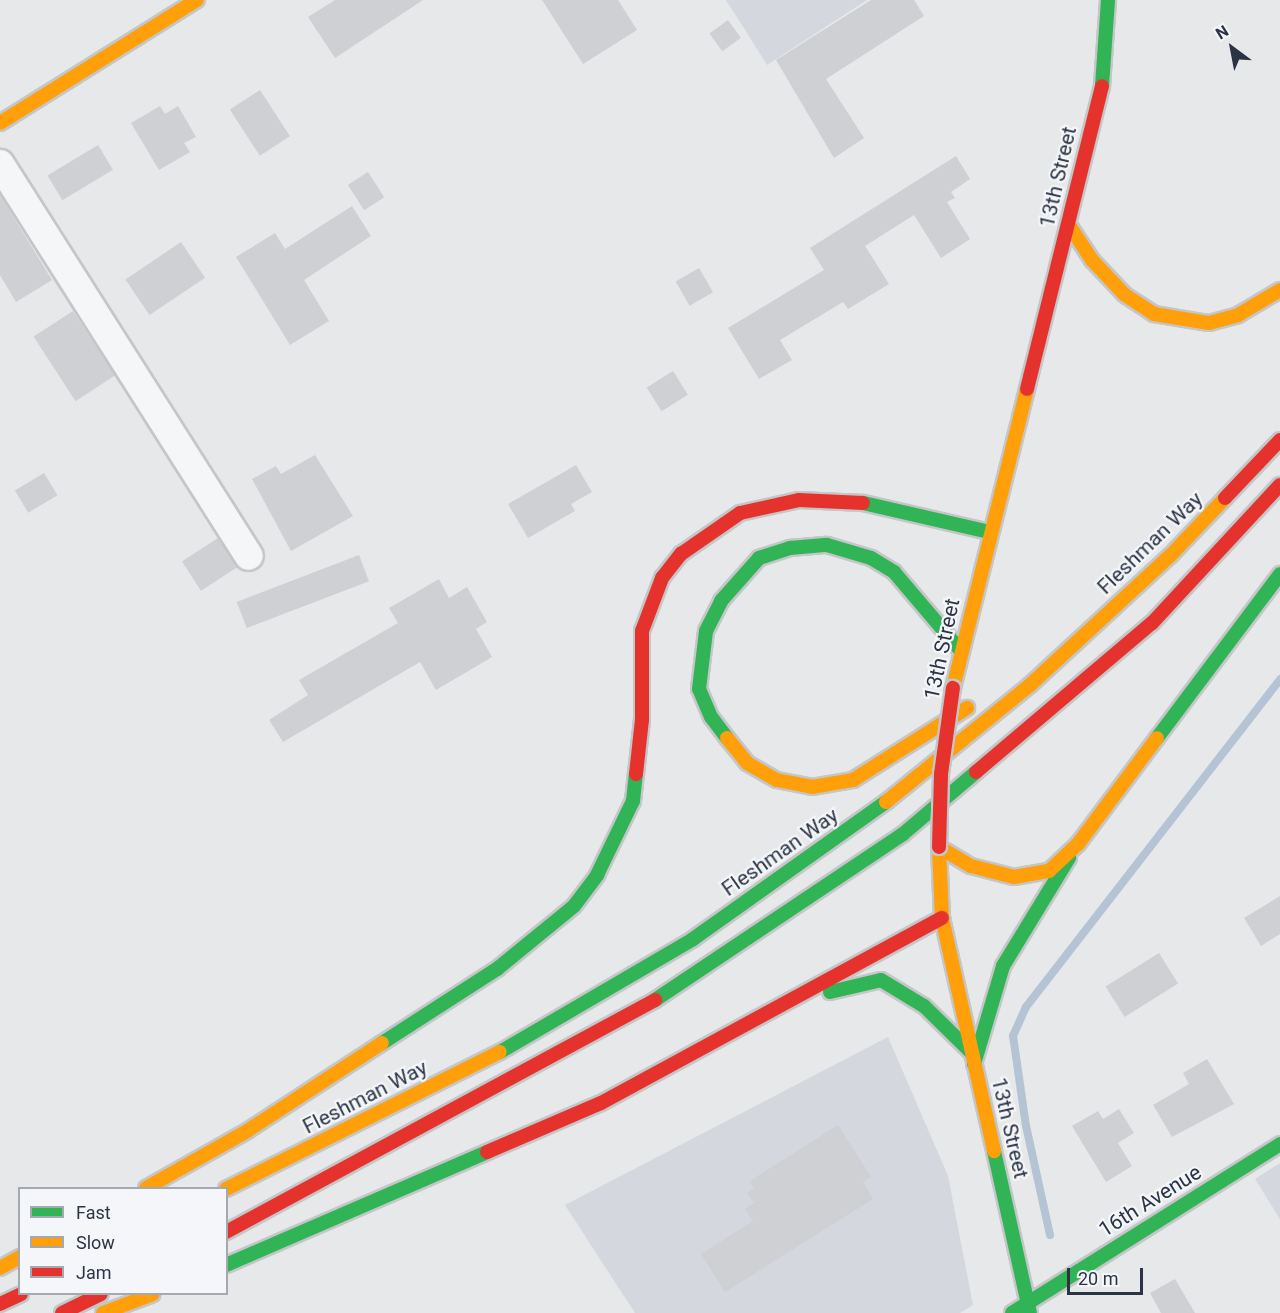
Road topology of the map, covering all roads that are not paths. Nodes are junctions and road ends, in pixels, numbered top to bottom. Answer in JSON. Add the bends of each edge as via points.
{"nodes":[{"id":1,"x":197,"y":0,"type":"edge"},
{"id":2,"x":1108,"y":0,"type":"edge"},
{"id":3,"x":0,"y":123,"type":"edge"},
{"id":4,"x":0,"y":164,"type":"edge"},
{"id":5,"x":1069,"y":225,"type":"junction"},
{"id":6,"x":1280,"y":290,"type":"edge"},
{"id":7,"x":1280,"y":440,"type":"edge"},
{"id":8,"x":1280,"y":485,"type":"edge"},
{"id":9,"x":990,"y":532,"type":"junction"},
{"id":10,"x":249,"y":556,"type":"dead end"},
{"id":11,"x":1170,"y":556,"type":"junction"},
{"id":12,"x":1280,"y":574,"type":"edge"},
{"id":13,"x":961,"y":651,"type":"junction"},
{"id":14,"x":1042,"y":653,"type":"dead end"},
{"id":15,"x":977,"y":700,"type":"dead end"},
{"id":16,"x":1078,"y":844,"type":"junction"},
{"id":17,"x":939,"y":847,"type":"junction"},
{"id":18,"x":942,"y":918,"type":"junction"},
{"id":19,"x":739,"y":1028,"type":"junction"},
{"id":20,"x":973,"y":1058,"type":"junction"},
{"id":21,"x":1280,"y":1144,"type":"edge"},
{"id":22,"x":148,"y":1187,"type":"edge"},
{"id":23,"x":228,"y":1189,"type":"edge"},
{"id":24,"x":228,"y":1231,"type":"edge"},
{"id":25,"x":18,"y":1258,"type":"edge"},
{"id":26,"x":228,"y":1264,"type":"edge"},
{"id":27,"x":0,"y":1268,"type":"edge"},
{"id":28,"x":18,"y":1295,"type":"edge"},
{"id":29,"x":97,"y":1295,"type":"edge"},
{"id":30,"x":148,"y":1295,"type":"edge"},
{"id":31,"x":0,"y":1304,"type":"edge"},
{"id":32,"x":1029,"y":1308,"type":"edge"},
{"id":33,"x":62,"y":1313,"type":"edge"},
{"id":34,"x":103,"y":1313,"type":"edge"},
{"id":35,"x":1012,"y":1313,"type":"edge"}],
"edges":[{"from":1,"to":3,"type":"main road"},
{"from":2,"to":5,"type":"main road","name":"13th Street","via":[[1102,84]]},
{"from":4,"to":10,"type":"street"},
{"from":5,"to":6,"type":"main road","via":[[1092,260],[1125,295],[1154,314],[1209,322],[1238,315]]},
{"from":5,"to":9,"type":"main road","name":"13th Street"},
{"from":7,"to":11,"type":"main road","name":"Fleshman Way"},
{"from":8,"to":24,"type":"main road","via":[[1152,623],[903,834],[683,985],[392,1147]]},
{"from":9,"to":13,"type":"main road","name":"13th Street"},
{"from":9,"to":22,"type":"main road","via":[[873,504],[799,500],[740,513],[681,554],[662,578],[642,631],[642,720],[633,801],[597,875],[574,906],[497,969],[398,1035],[247,1131]]},
{"from":11,"to":14,"type":"main road"},
{"from":11,"to":23,"type":"main road","name":"Fleshman Way","via":[[1030,685],[905,788],[693,939],[530,1037]]},
{"from":12,"to":16,"type":"main road"},
{"from":13,"to":15,"type":"main road","via":[[894,572],[871,558],[827,545],[790,548],[759,558],[720,602],[706,631],[699,689],[711,717],[747,763],[777,780],[812,787],[854,780]]},
{"from":13,"to":17,"type":"main road","name":"13th Street","bridge":true,"via":[[941,774]]},
{"from":16,"to":17,"type":"main road","via":[[1049,871],[1014,877],[971,866]]},
{"from":16,"to":20,"type":"main road","via":[[1003,966]]},
{"from":17,"to":18,"type":"main road","name":"13th Street"},
{"from":18,"to":19,"type":"main road"},
{"from":18,"to":20,"type":"main road","name":"13th Street"},
{"from":19,"to":20,"type":"main road","via":[[847,985],[881,980],[924,1006]]},
{"from":19,"to":26,"type":"main road","via":[[600,1103]]},
{"from":20,"to":32,"type":"main road","name":"13th Street"},
{"from":21,"to":32,"type":"main road","name":"16th Avenue"},
{"from":25,"to":27,"type":"main road"},
{"from":28,"to":31,"type":"main road"},
{"from":29,"to":33,"type":"main road"},
{"from":30,"to":34,"type":"main road"},
{"from":32,"to":35,"type":"main road","name":"16th Avenue"}]}
